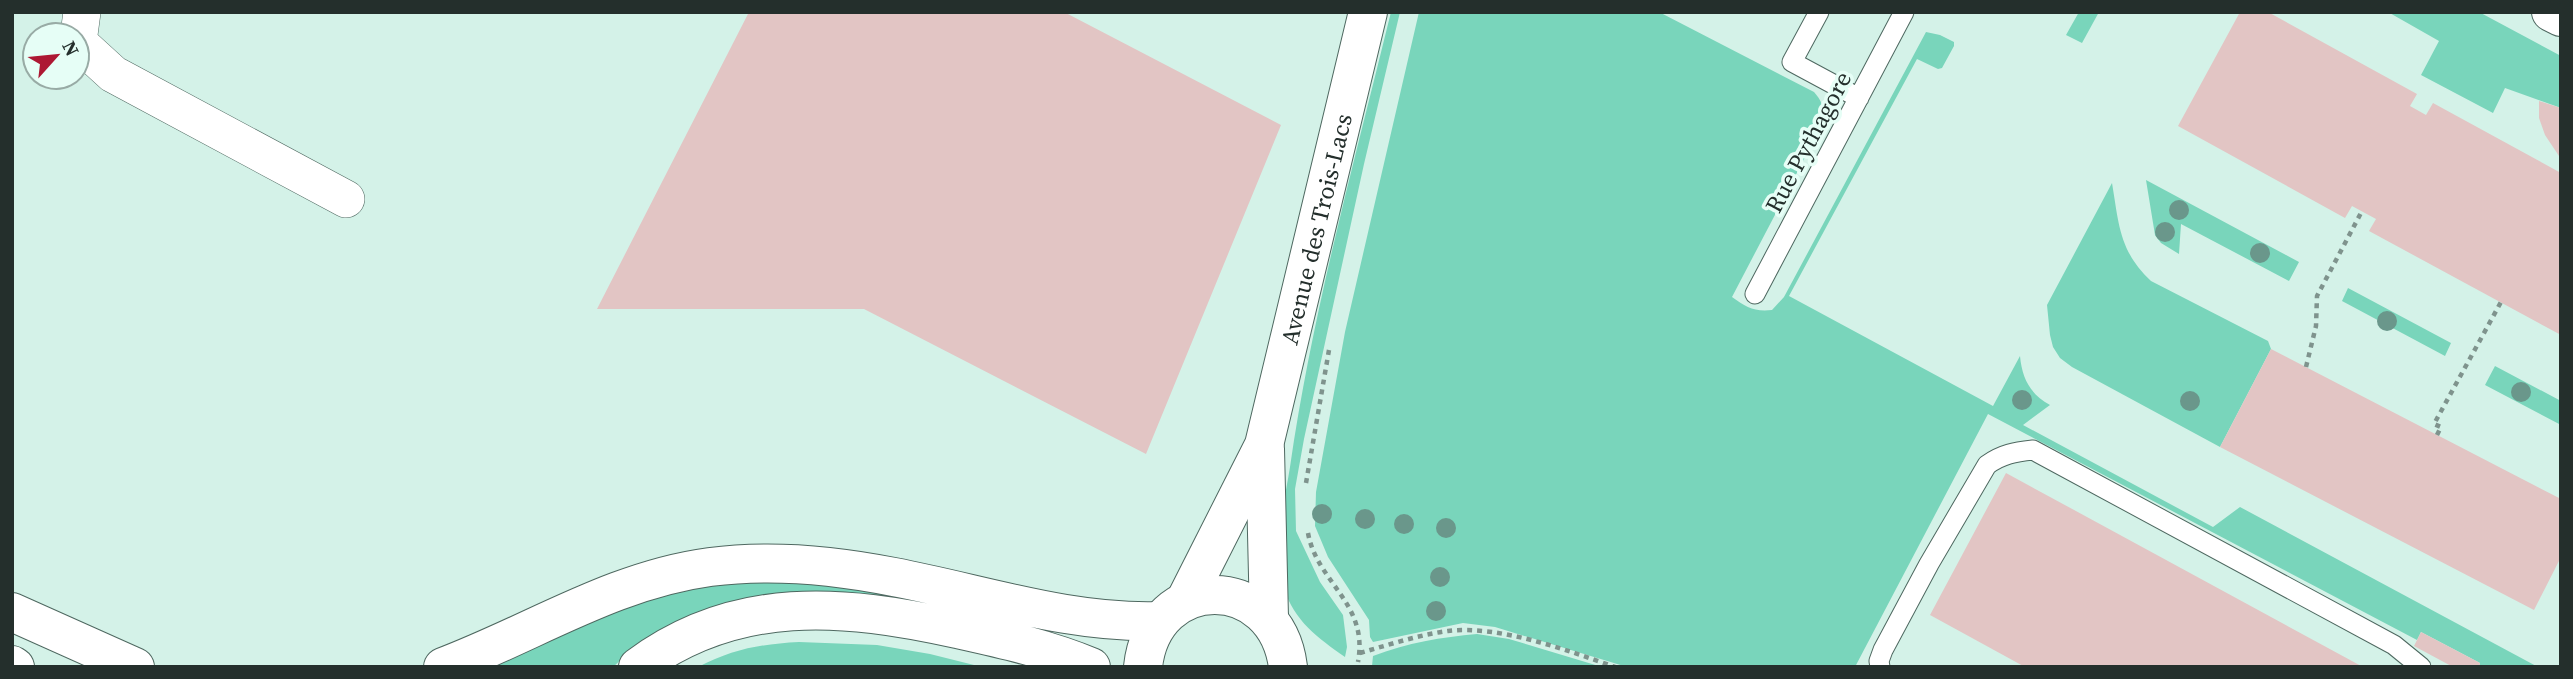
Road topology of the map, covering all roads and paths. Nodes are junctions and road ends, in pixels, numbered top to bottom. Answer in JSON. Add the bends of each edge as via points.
{"nodes":[{"id":1,"x":82,"y":12,"type":"edge"},
{"id":2,"x":1368,"y":12,"type":"edge"},
{"id":3,"x":1819,"y":12,"type":"edge"},
{"id":4,"x":1904,"y":12,"type":"edge"},
{"id":5,"x":2551,"y":12,"type":"edge"},
{"id":6,"x":2561,"y":17,"type":"edge"},
{"id":7,"x":1858,"y":98,"type":"junction"},
{"id":8,"x":346,"y":200,"type":"dead end"},
{"id":9,"x":2362,"y":211,"type":"dead end"},
{"id":10,"x":1755,"y":295,"type":"dead end"},
{"id":11,"x":2501,"y":302,"type":"dead end"},
{"id":12,"x":1330,"y":340,"type":"dead end"},
{"id":13,"x":2306,"y":367,"type":"dead end"},
{"id":14,"x":2437,"y":435,"type":"dead end"},
{"id":15,"x":1264,"y":445,"type":"junction"},
{"id":16,"x":1305,"y":494,"type":"dead end"},
{"id":17,"x":1306,"y":526,"type":"dead end"},
{"id":18,"x":1172,"y":611,"type":"junction"},
{"id":19,"x":12,"y":612,"type":"edge"},
{"id":20,"x":1269,"y":618,"type":"junction"},
{"id":21,"x":1360,"y":653,"type":"junction"},
{"id":22,"x":1358,"y":662,"type":"dead end"},
{"id":23,"x":135,"y":667,"type":"edge"},
{"id":24,"x":443,"y":667,"type":"edge"},
{"id":25,"x":638,"y":667,"type":"edge"},
{"id":26,"x":1091,"y":667,"type":"edge"},
{"id":27,"x":1143,"y":667,"type":"edge"},
{"id":28,"x":1288,"y":667,"type":"edge"},
{"id":29,"x":1615,"y":667,"type":"edge"},
{"id":30,"x":1880,"y":667,"type":"edge"},
{"id":31,"x":2421,"y":667,"type":"edge"}],
"edges":[{"from":1,"to":8,"type":"street","via":[[78,42],[113,74]]},
{"from":2,"to":15,"type":"main road","name":"Avenue des Trois-Lacs"},
{"from":3,"to":7,"type":"lane","via":[[1792,62]]},
{"from":4,"to":7,"type":"lane","name":"Rue Pythagore"},
{"from":5,"to":6,"type":"main road"},
{"from":7,"to":10,"type":"lane","name":"Rue Pythagore"},
{"from":9,"to":13,"type":"path","via":[[2317,296],[2316,326]]},
{"from":11,"to":14,"type":"path","via":[[2434,424],[2441,427]]},
{"from":12,"to":16,"type":"path"},
{"from":15,"to":18,"type":"main road","name":"Avenue des Trois-Lacs"},
{"from":15,"to":20,"type":"main road","name":"Avenue des Trois-Lacs"},
{"from":17,"to":21,"type":"path","via":[[1324,569],[1356,620]]},
{"from":18,"to":20,"type":"main road","name":"Avenue des Trois-Lacs","via":[[1203,596],[1221,595],[1239,598]]},
{"from":18,"to":24,"type":"main road","via":[[1098,620],[849,569],[744,564],[680,572],[615,591]]},
{"from":18,"to":27,"type":"main road","name":"Avenue des Trois-Lacs","via":[[1145,650]]},
{"from":19,"to":23,"type":"main road"},
{"from":20,"to":28,"type":"main road","name":"Avenue des Trois-Lacs","via":[[1286,649]]},
{"from":21,"to":22,"type":"path"},
{"from":21,"to":29,"type":"path","via":[[1447,631],[1477,630]]},
{"from":25,"to":26,"type":"main road","via":[[699,632],[744,617],[795,610],[848,610],[925,622],[1024,645]]},
{"from":30,"to":31,"type":"lane","via":[[1883,650],[1987,465],[2012,452],[2033,450],[2393,645]]}]}
